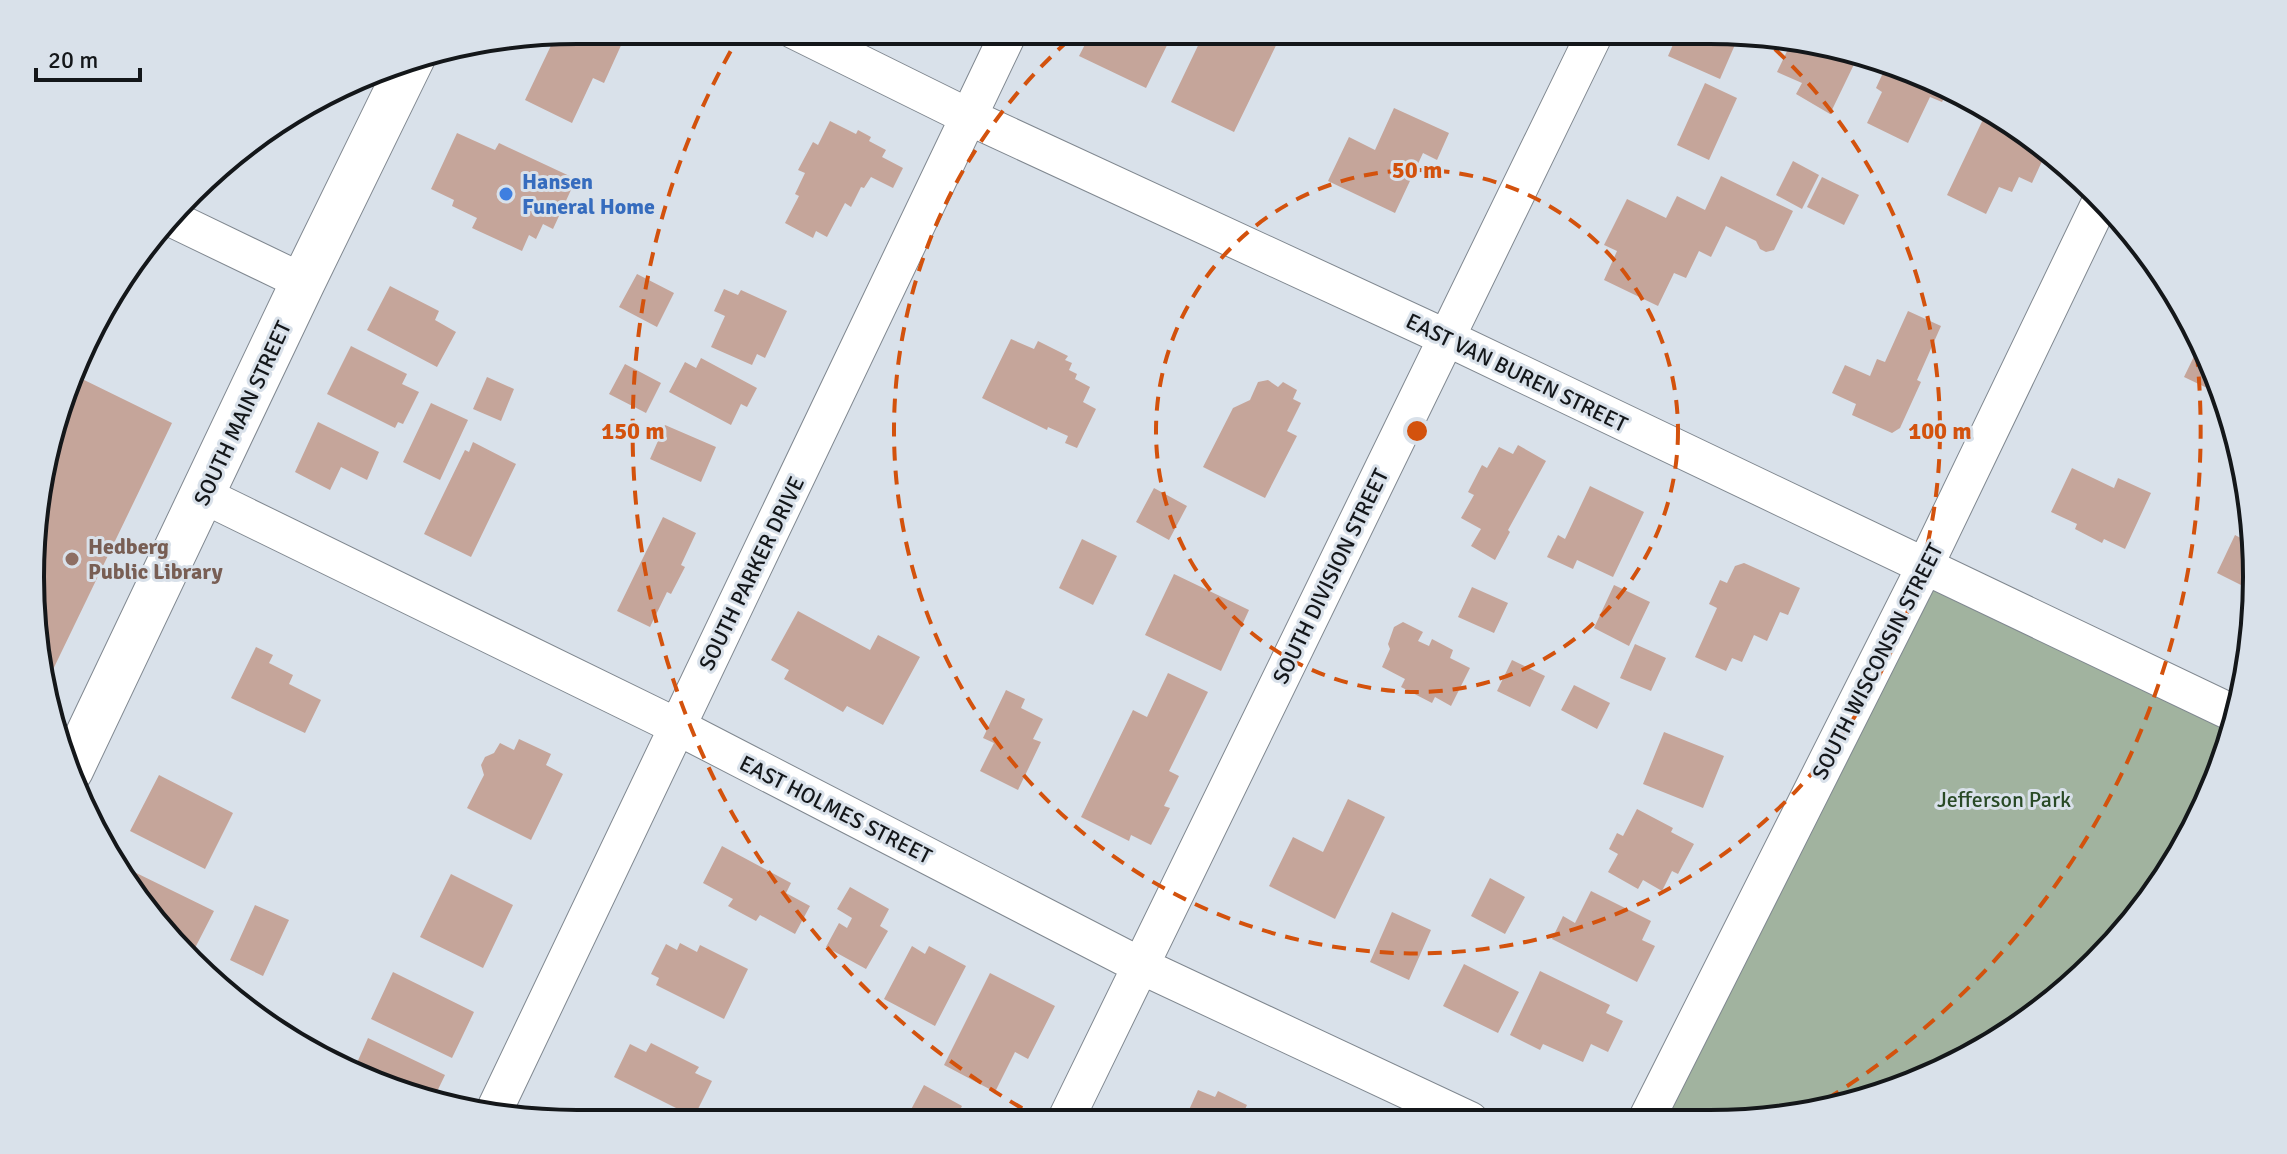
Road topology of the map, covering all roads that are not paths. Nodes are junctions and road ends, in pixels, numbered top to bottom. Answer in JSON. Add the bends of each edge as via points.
{"nodes":[{"id":1,"x":821,"y":44,"type":"edge"},
{"id":2,"x":1003,"y":44,"type":"edge"},
{"id":3,"x":1590,"y":44,"type":"edge"},
{"id":4,"x":406,"y":72,"type":"edge"},
{"id":5,"x":969,"y":117,"type":"junction"},
{"id":6,"x":2096,"y":210,"type":"edge"},
{"id":7,"x":179,"y":222,"type":"edge"},
{"id":8,"x":303,"y":282,"type":"junction"},
{"id":9,"x":1447,"y":338,"type":"junction"},
{"id":10,"x":203,"y":495,"type":"junction"},
{"id":11,"x":1924,"y":568,"type":"junction"},
{"id":12,"x":2226,"y":710,"type":"edge"},
{"id":13,"x":678,"y":727,"type":"junction"},
{"id":14,"x":76,"y":759,"type":"edge"},
{"id":15,"x":1139,"y":965,"type":"junction"},
{"id":16,"x":497,"y":1104,"type":"edge"},
{"id":17,"x":1070,"y":1110,"type":"edge"},
{"id":18,"x":1449,"y":1110,"type":"edge"},
{"id":19,"x":1651,"y":1110,"type":"edge"}],
"edges":[{"from":1,"to":5,"type":"street","name":"EAST VAN BUREN STREET"},
{"from":2,"to":5,"type":"street","name":"SOUTH PARKER DRIVE"},
{"from":3,"to":9,"type":"street","name":"SOUTH DIVISION STREET"},
{"from":4,"to":8,"type":"main road","name":"SOUTH MAIN STREET"},
{"from":5,"to":9,"type":"street","name":"EAST VAN BUREN STREET"},
{"from":5,"to":13,"type":"street","name":"SOUTH PARKER DRIVE"},
{"from":6,"to":11,"type":"street","name":"SOUTH WISCONSIN STREET"},
{"from":7,"to":8,"type":"street"},
{"from":8,"to":10,"type":"main road","name":"SOUTH MAIN STREET"},
{"from":9,"to":11,"type":"street","name":"EAST VAN BUREN STREET"},
{"from":9,"to":15,"type":"street","name":"SOUTH DIVISION STREET"},
{"from":10,"to":13,"type":"street","name":"EAST HOLMES STREET"},
{"from":10,"to":14,"type":"main road","name":"SOUTH MAIN STREET"},
{"from":11,"to":12,"type":"street","name":"EAST VAN BUREN STREET"},
{"from":11,"to":19,"type":"street","name":"SOUTH WISCONSIN STREET"},
{"from":13,"to":15,"type":"street","name":"EAST HOLMES STREET"},
{"from":13,"to":16,"type":"street","name":"SOUTH PARKER DRIVE"},
{"from":15,"to":17,"type":"street","name":"SOUTH DIVISION STREET"},
{"from":15,"to":18,"type":"street","name":"EAST HOLMES STREET"}]}
